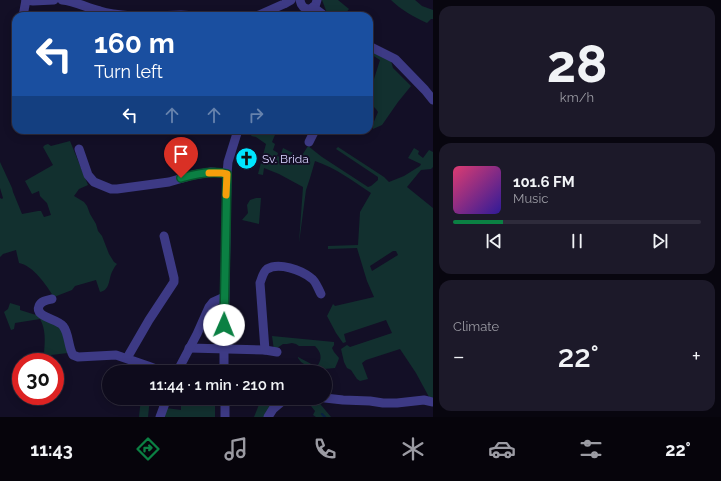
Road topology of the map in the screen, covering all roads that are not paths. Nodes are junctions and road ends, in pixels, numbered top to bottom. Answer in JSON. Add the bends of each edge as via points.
{"nodes":[{"id":1,"x":26,"y":0,"type":"edge"},
{"id":2,"x":54,"y":0,"type":"edge"},
{"id":3,"x":70,"y":0,"type":"edge"},
{"id":4,"x":288,"y":2,"type":"edge"},
{"id":5,"x":307,"y":7,"type":"edge"},
{"id":6,"x":24,"y":12,"type":"edge"},
{"id":7,"x":102,"y":12,"type":"edge"},
{"id":8,"x":267,"y":12,"type":"edge"},
{"id":9,"x":318,"y":12,"type":"edge"},
{"id":10,"x":373,"y":48,"type":"edge"},
{"id":11,"x":433,"y":100,"type":"edge"},
{"id":12,"x":237,"y":134,"type":"edge"},
{"id":13,"x":313,"y":134,"type":"edge"},
{"id":14,"x":309,"y":142,"type":"dead end"},
{"id":15,"x":79,"y":149,"type":"dead end"},
{"id":16,"x":227,"y":174,"type":"junction"},
{"id":17,"x":164,"y":236,"type":"dead end"},
{"id":18,"x":321,"y":294,"type":"dead end"},
{"id":19,"x":224,"y":297,"type":"junction"},
{"id":20,"x":52,"y":299,"type":"dead end"},
{"id":21,"x":189,"y":348,"type":"junction"},
{"id":22,"x":224,"y":349,"type":"junction"},
{"id":23,"x":265,"y":350,"type":"junction"},
{"id":24,"x":277,"y":352,"type":"dead end"},
{"id":25,"x":127,"y":358,"type":"junction"},
{"id":26,"x":146,"y":365,"type":"edge"},
{"id":27,"x":180,"y":365,"type":"edge"},
{"id":28,"x":224,"y":365,"type":"edge"},
{"id":29,"x":332,"y":399,"type":"edge"},
{"id":30,"x":433,"y":402,"type":"edge"},
{"id":31,"x":164,"y":405,"type":"edge"},
{"id":32,"x":225,"y":405,"type":"edge"},
{"id":33,"x":278,"y":405,"type":"edge"},
{"id":34,"x":160,"y":417,"type":"edge"},
{"id":35,"x":225,"y":417,"type":"edge"},
{"id":36,"x":268,"y":417,"type":"edge"}],
"edges":[{"from":1,"to":2,"type":"street"},
{"from":1,"to":6,"type":"street"},
{"from":3,"to":7,"type":"street"},
{"from":4,"to":5,"type":"street"},
{"from":4,"to":8,"type":"street"},
{"from":5,"to":9,"type":"street"},
{"from":10,"to":11,"type":"street","via":[[395,59]]},
{"from":12,"to":16,"type":"street"},
{"from":13,"to":14,"type":"street"},
{"from":15,"to":16,"type":"street","via":[[88,175],[94,182],[111,189],[169,182],[205,173]]},
{"from":16,"to":19,"type":"street"},
{"from":17,"to":25,"type":"street","via":[[174,282]]},
{"from":18,"to":23,"type":"street","via":[[312,278],[294,268],[279,266],[268,269],[260,283]]},
{"from":19,"to":21,"type":"street","via":[[209,307]]},
{"from":19,"to":22,"type":"street"},
{"from":20,"to":25,"type":"street","via":[[39,305],[38,312],[62,324],[73,355],[116,355]]},
{"from":21,"to":22,"type":"street"},
{"from":21,"to":27,"type":"street"},
{"from":22,"to":23,"type":"street"},
{"from":22,"to":28,"type":"street"},
{"from":23,"to":24,"type":"street"},
{"from":25,"to":26,"type":"street"},
{"from":29,"to":30,"type":"street","via":[[383,403],[424,400]]},
{"from":31,"to":34,"type":"street"},
{"from":32,"to":35,"type":"street"},
{"from":33,"to":36,"type":"street"}]}
